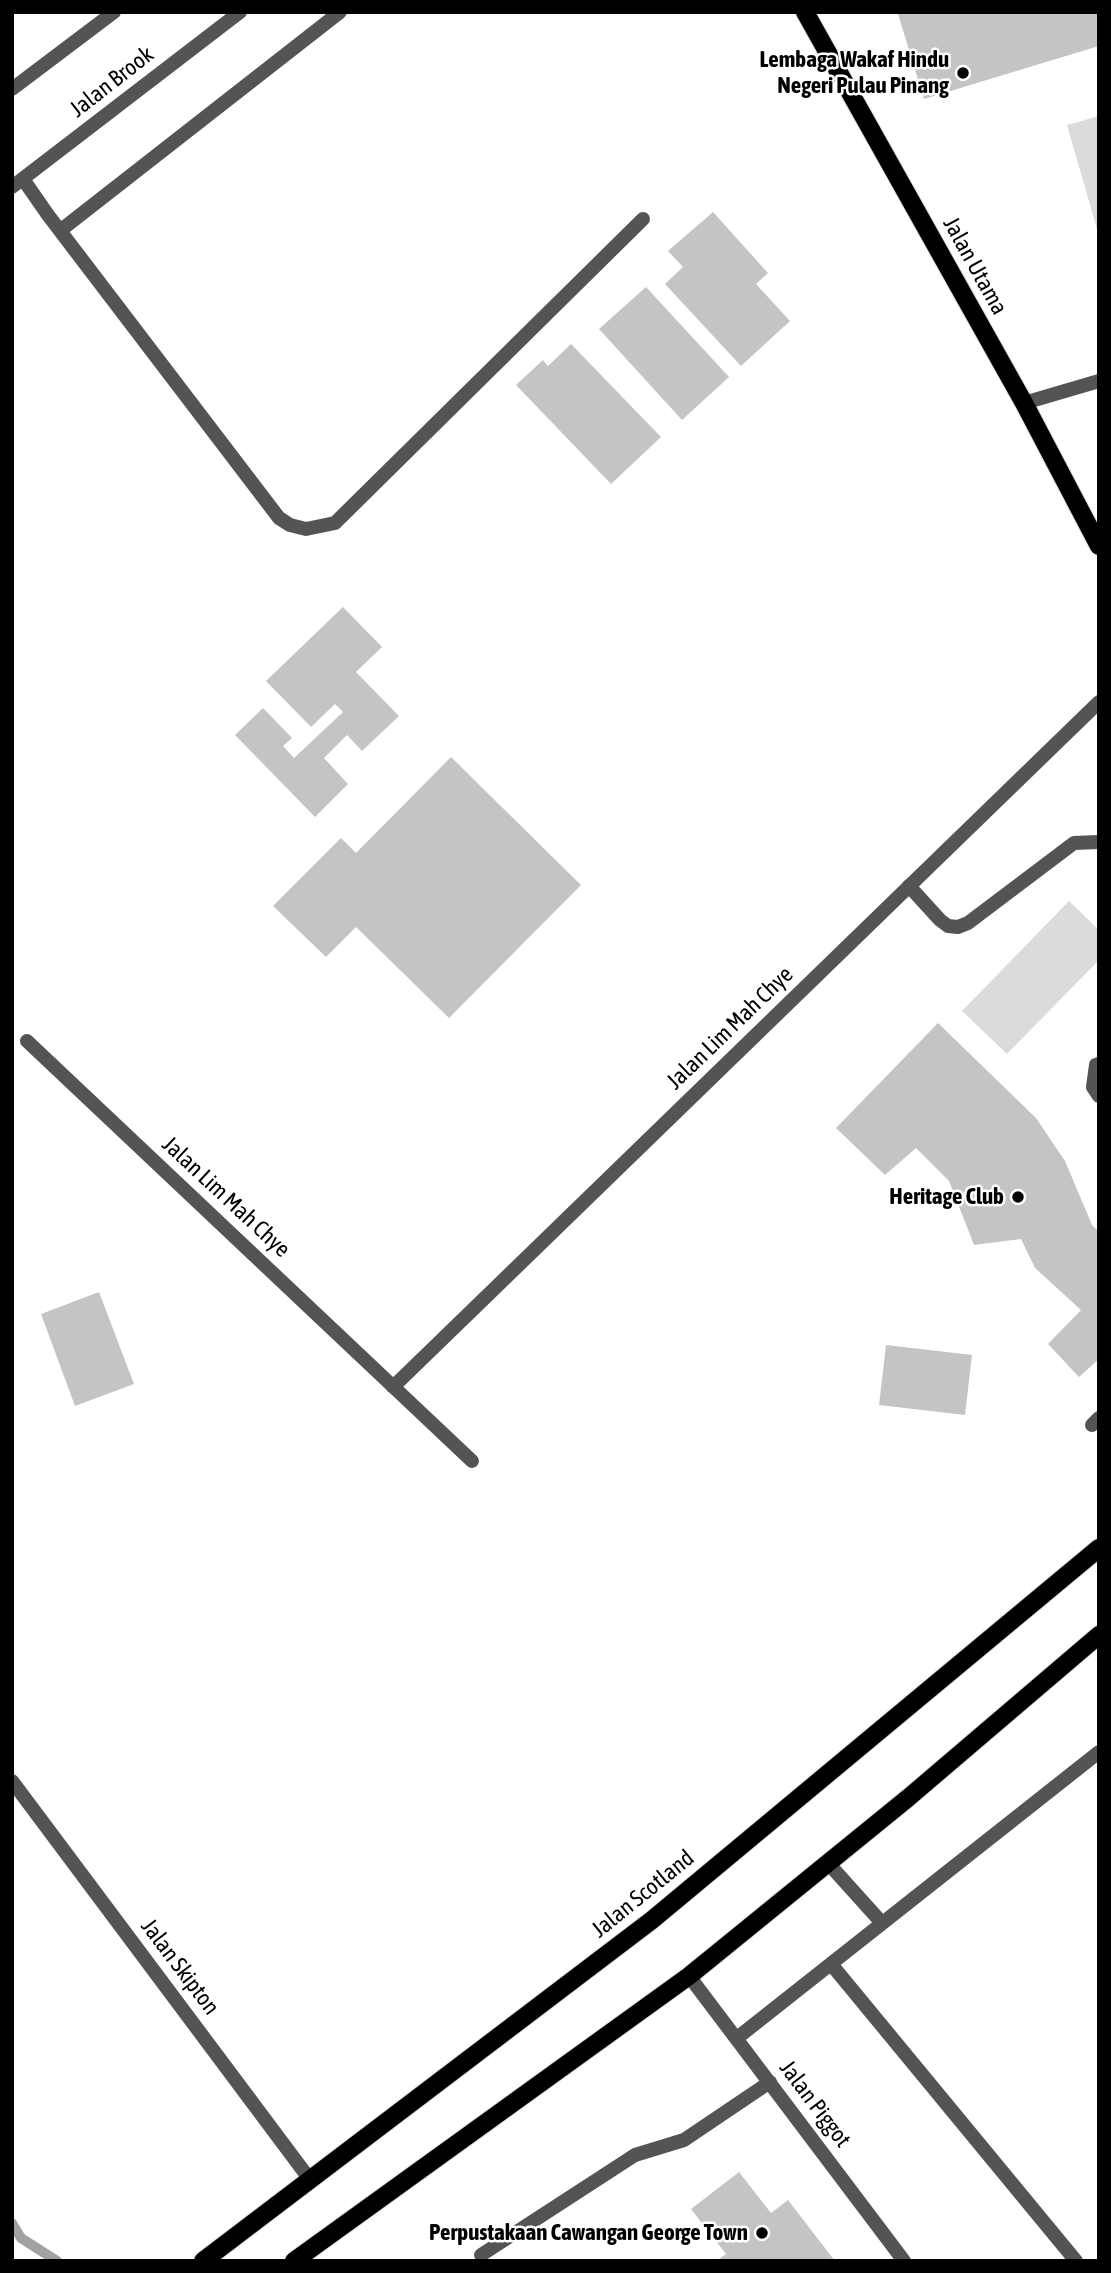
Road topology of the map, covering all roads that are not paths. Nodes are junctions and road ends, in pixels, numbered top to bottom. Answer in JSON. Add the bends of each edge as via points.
{"nodes":[{"id":1,"x":114,"y":12,"type":"edge"},
{"id":2,"x":240,"y":12,"type":"edge"},
{"id":3,"x":340,"y":12,"type":"edge"},
{"id":4,"x":805,"y":12,"type":"edge"},
{"id":5,"x":12,"y":89,"type":"edge"},
{"id":6,"x":18,"y":183,"type":"edge"},
{"id":7,"x":643,"y":219,"type":"dead end"},
{"id":8,"x":61,"y":230,"type":"junction"},
{"id":9,"x":1099,"y":381,"type":"edge"},
{"id":10,"x":1024,"y":403,"type":"junction"},
{"id":11,"x":1099,"y":546,"type":"edge"},
{"id":12,"x":1099,"y":702,"type":"edge"},
{"id":13,"x":1099,"y":842,"type":"edge"},
{"id":14,"x":909,"y":886,"type":"junction"},
{"id":15,"x":27,"y":1041,"type":"dead end"},
{"id":16,"x":1099,"y":1064,"type":"edge"},
{"id":17,"x":1099,"y":1096,"type":"edge"},
{"id":18,"x":393,"y":1387,"type":"junction"},
{"id":19,"x":472,"y":1461,"type":"dead end"},
{"id":20,"x":1099,"y":1548,"type":"edge"},
{"id":21,"x":1099,"y":1635,"type":"edge"},
{"id":22,"x":1099,"y":1752,"type":"edge"},
{"id":23,"x":12,"y":1781,"type":"edge"},
{"id":24,"x":828,"y":1863,"type":"junction"},
{"id":25,"x":882,"y":1923,"type":"junction"},
{"id":26,"x":831,"y":1964,"type":"junction"},
{"id":27,"x":689,"y":1976,"type":"junction"},
{"id":28,"x":737,"y":2038,"type":"junction"},
{"id":29,"x":770,"y":2082,"type":"junction"},
{"id":30,"x":311,"y":2181,"type":"junction"},
{"id":31,"x":481,"y":2255,"type":"dead end"},
{"id":32,"x":203,"y":2261,"type":"edge"},
{"id":33,"x":294,"y":2261,"type":"edge"},
{"id":34,"x":904,"y":2261,"type":"edge"},
{"id":35,"x":1076,"y":2261,"type":"edge"}],
"edges":[{"from":1,"to":5,"type":"street"},
{"from":2,"to":6,"type":"street","name":"Jalan Brook"},
{"from":3,"to":8,"type":"street"},
{"from":4,"to":10,"type":"main road","name":"Jalan Utama"},
{"from":6,"to":8,"type":"street"},
{"from":7,"to":8,"type":"street","via":[[335,523],[306,529],[279,518]]},
{"from":9,"to":10,"type":"street"},
{"from":10,"to":11,"type":"main road","name":"Jalan Utama"},
{"from":12,"to":14,"type":"street","name":"Jalan Lim Mah Chye"},
{"from":13,"to":14,"type":"street","via":[[1074,843],[958,926],[940,920]]},
{"from":14,"to":18,"type":"street","name":"Jalan Lim Mah Chye"},
{"from":15,"to":18,"type":"street","name":"Jalan Lim Mah Chye"},
{"from":16,"to":17,"type":"street","via":[[1093,1087]]},
{"from":18,"to":19,"type":"street","name":"Jalan Lim Mah Chye"},
{"from":20,"to":30,"type":"main road","name":"Jalan Scotland","via":[[652,1920]]},
{"from":21,"to":24,"type":"main road"},
{"from":22,"to":25,"type":"street"},
{"from":23,"to":30,"type":"street","name":"Jalan Skipton"},
{"from":24,"to":25,"type":"street"},
{"from":24,"to":27,"type":"main road"},
{"from":25,"to":26,"type":"street"},
{"from":26,"to":28,"type":"street"},
{"from":26,"to":35,"type":"street"},
{"from":27,"to":28,"type":"street","name":"Jalan Piggot"},
{"from":27,"to":33,"type":"main road"},
{"from":28,"to":29,"type":"street","name":"Jalan Piggot"},
{"from":29,"to":31,"type":"street","via":[[684,2140],[635,2155]]},
{"from":29,"to":34,"type":"street","name":"Jalan Piggot"},
{"from":30,"to":32,"type":"main road","name":"Jalan Scotland"}]}
